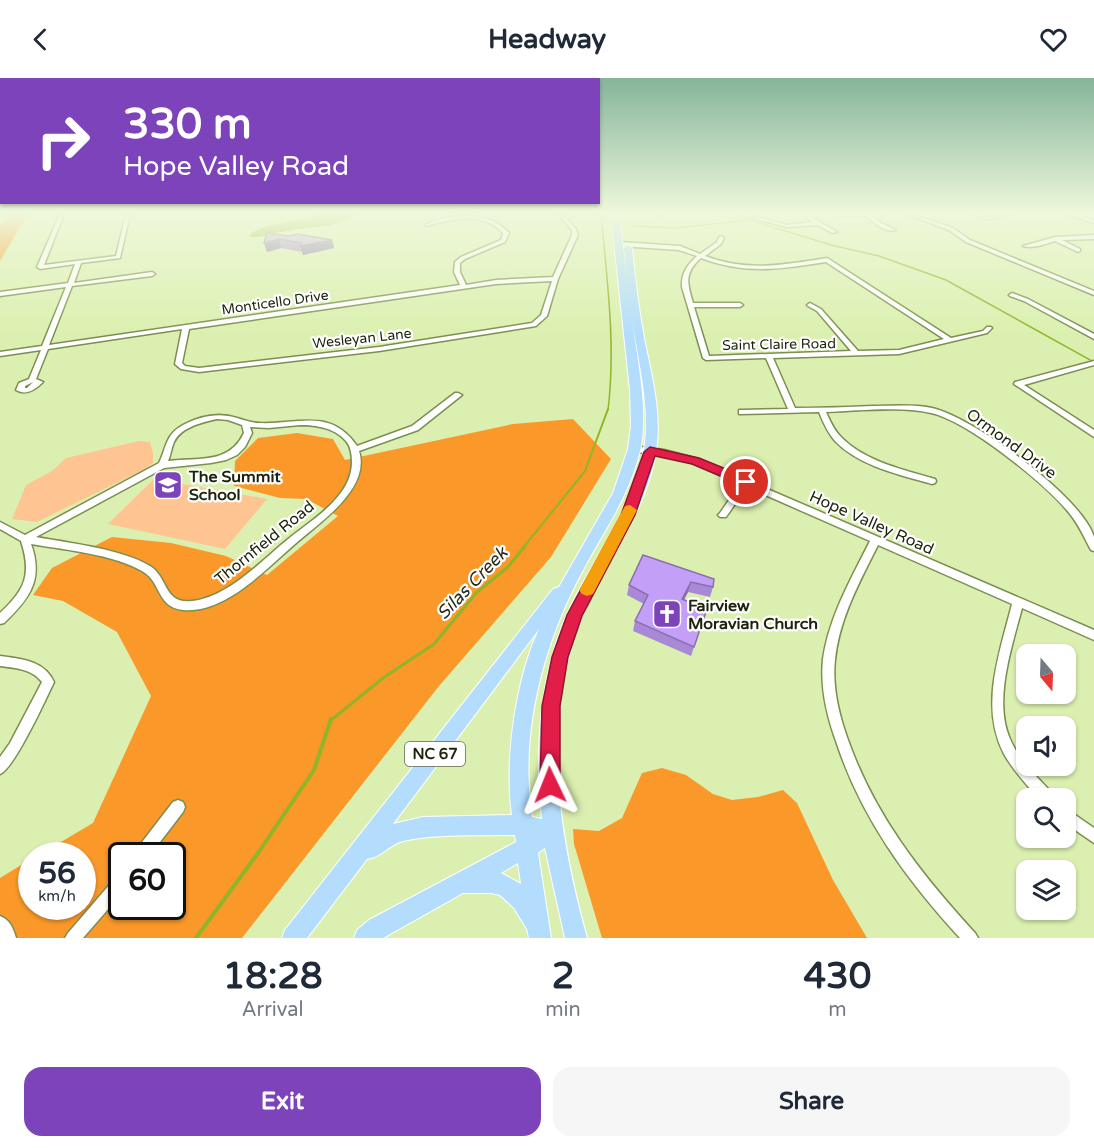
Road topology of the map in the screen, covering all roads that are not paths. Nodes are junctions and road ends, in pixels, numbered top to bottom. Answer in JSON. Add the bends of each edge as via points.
{"nodes":[{"id":1,"x":45,"y":254,"type":"edge"},
{"id":2,"x":119,"y":254,"type":"edge"},
{"id":3,"x":472,"y":254,"type":"edge"},
{"id":4,"x":567,"y":254,"type":"edge"},
{"id":5,"x":625,"y":254,"type":"edge"},
{"id":6,"x":696,"y":254,"type":"edge"},
{"id":7,"x":705,"y":254,"type":"edge"},
{"id":8,"x":1000,"y":254,"type":"edge"},
{"id":9,"x":702,"y":256,"type":"junction"},
{"id":10,"x":79,"y":262,"type":"junction"},
{"id":11,"x":152,"y":274,"type":"dead end"},
{"id":12,"x":555,"y":279,"type":"junction"},
{"id":13,"x":70,"y":284,"type":"junction"},
{"id":14,"x":464,"y":287,"type":"junction"},
{"id":15,"x":1094,"y":293,"type":"edge"},
{"id":16,"x":0,"y":294,"type":"edge"},
{"id":17,"x":1012,"y":295,"type":"dead end"},
{"id":18,"x":691,"y":305,"type":"junction"},
{"id":19,"x":740,"y":305,"type":"dead end"},
{"id":20,"x":810,"y":305,"type":"dead end"},
{"id":21,"x":186,"y":327,"type":"junction"},
{"id":22,"x":989,"y":328,"type":"dead end"},
{"id":23,"x":1094,"y":337,"type":"edge"},
{"id":24,"x":951,"y":341,"type":"junction"},
{"id":25,"x":45,"y":347,"type":"junction"},
{"id":26,"x":0,"y":354,"type":"edge"},
{"id":27,"x":857,"y":354,"type":"junction"},
{"id":28,"x":770,"y":356,"type":"junction"},
{"id":29,"x":1094,"y":363,"type":"edge"},
{"id":30,"x":32,"y":380,"type":"dead end"},
{"id":31,"x":458,"y":395,"type":"dead end"},
{"id":32,"x":792,"y":410,"type":"junction"},
{"id":33,"x":742,"y":411,"type":"dead end"},
{"id":34,"x":822,"y":411,"type":"junction"},
{"id":35,"x":245,"y":423,"type":"junction"},
{"id":36,"x":1094,"y":434,"type":"edge"},
{"id":37,"x":357,"y":449,"type":"junction"},
{"id":38,"x":642,"y":450,"type":"junction"},
{"id":39,"x":162,"y":465,"type":"junction"},
{"id":40,"x":932,"y":481,"type":"dead end"},
{"id":41,"x":746,"y":482,"type":"junction"},
{"id":42,"x":723,"y":515,"type":"dead end"},
{"id":43,"x":0,"y":525,"type":"edge"},
{"id":44,"x":26,"y":539,"type":"junction"},
{"id":45,"x":875,"y":540,"type":"junction"},
{"id":46,"x":1094,"y":547,"type":"edge"},
{"id":47,"x":575,"y":570,"type":"junction"},
{"id":48,"x":1018,"y":602,"type":"junction"},
{"id":49,"x":0,"y":620,"type":"edge"},
{"id":50,"x":1094,"y":634,"type":"edge"},
{"id":51,"x":0,"y":661,"type":"edge"},
{"id":52,"x":0,"y":768,"type":"edge"},
{"id":53,"x":1039,"y":788,"type":"edge"},
{"id":54,"x":178,"y":807,"type":"dead end"},
{"id":55,"x":1076,"y":823,"type":"edge"},
{"id":56,"x":523,"y":825,"type":"junction"},
{"id":57,"x":552,"y":832,"type":"junction"},
{"id":58,"x":1094,"y":836,"type":"edge"},
{"id":59,"x":151,"y":842,"type":"edge"},
{"id":60,"x":526,"y":849,"type":"junction"},
{"id":61,"x":355,"y":860,"type":"junction"},
{"id":62,"x":456,"y":886,"type":"junction"},
{"id":63,"x":108,"y":897,"type":"edge"},
{"id":64,"x":0,"y":923,"type":"edge"},
{"id":65,"x":539,"y":934,"type":"edge"},
{"id":66,"x":8,"y":938,"type":"edge"},
{"id":67,"x":73,"y":938,"type":"edge"},
{"id":68,"x":293,"y":938,"type":"edge"},
{"id":69,"x":365,"y":938,"type":"edge"},
{"id":70,"x":576,"y":938,"type":"edge"},
{"id":71,"x":970,"y":938,"type":"edge"}],
"edges":[{"from":1,"to":10,"type":"street","via":[[40,267]]},
{"from":2,"to":10,"type":"street"},
{"from":3,"to":14,"type":"street","via":[[457,263]]},
{"from":4,"to":12,"type":"street"},
{"from":5,"to":38,"type":"main road","number":"NC 67"},
{"from":6,"to":9,"type":"street"},
{"from":7,"to":9,"type":"street","name":"Saint Claire Road"},
{"from":8,"to":15,"type":"street"},
{"from":9,"to":18,"type":"street","name":"Saint Claire Road","via":[[684,276]]},
{"from":9,"to":24,"type":"street","via":[[725,264],[764,268],[827,260]]},
{"from":10,"to":13,"type":"street"},
{"from":11,"to":13,"type":"street"},
{"from":12,"to":14,"type":"street","name":"Monticello Drive"},
{"from":12,"to":21,"type":"street","name":"Wesleyan Lane","via":[[544,316],[534,325],[379,349],[188,369],[178,364]]},
{"from":13,"to":16,"type":"street"},
{"from":13,"to":25,"type":"street"},
{"from":14,"to":21,"type":"street","name":"Monticello Drive"},
{"from":17,"to":23,"type":"street"},
{"from":18,"to":19,"type":"street"},
{"from":18,"to":28,"type":"street","name":"Saint Claire Road","via":[[706,358]]},
{"from":20,"to":27,"type":"street","via":[[819,309]]},
{"from":21,"to":25,"type":"street","name":"Monticello Drive"},
{"from":22,"to":24,"type":"street","name":"Saint Claire Road"},
{"from":24,"to":27,"type":"street","name":"Saint Claire Road","via":[[917,350]]},
{"from":25,"to":26,"type":"street","name":"Monticello Drive"},
{"from":25,"to":30,"type":"street"},
{"from":27,"to":28,"type":"street","name":"Saint Claire Road"},
{"from":28,"to":32,"type":"street"},
{"from":29,"to":36,"type":"street","via":[[1018,384]]},
{"from":31,"to":37,"type":"street","via":[[415,428]]},
{"from":32,"to":33,"type":"street","name":"Ormond Drive"},
{"from":32,"to":34,"type":"street","name":"Ormond Drive"},
{"from":34,"to":40,"type":"street","via":[[834,434],[846,446],[889,467]]},
{"from":34,"to":46,"type":"street","name":"Ormond Drive","via":[[915,408],[955,418],[1002,450],[1064,501]]},
{"from":35,"to":37,"type":"street","via":[[320,423],[345,435]]},
{"from":35,"to":39,"type":"street","via":[[220,417],[191,425],[173,438]]},
{"from":35,"to":39,"type":"street","via":[[248,433],[244,443],[224,457]]},
{"from":37,"to":44,"type":"street","name":"Thornfield Road","via":[[358,463],[338,501],[210,603],[177,605],[166,598],[146,568]]},
{"from":38,"to":41,"type":"street","name":"Hope Valley Road","via":[[695,460]]},
{"from":38,"to":47,"type":"main road","number":"NC 67"},
{"from":38,"to":57,"type":"main road","number":"NC 67","via":[[628,515],[574,615],[560,657],[551,706]]},
{"from":39,"to":44,"type":"street"},
{"from":41,"to":42,"type":"street"},
{"from":41,"to":45,"type":"street","name":"Hope Valley Road"},
{"from":43,"to":44,"type":"street"},
{"from":44,"to":49,"type":"street","via":[[33,564],[31,580]]},
{"from":45,"to":48,"type":"street","name":"Hope Valley Road"},
{"from":45,"to":71,"type":"street","via":[[846,600],[832,643],[829,678],[836,723],[856,780],[891,843],[931,896]]},
{"from":47,"to":56,"type":"main road","via":[[542,641],[525,706],[520,752]]},
{"from":47,"to":61,"type":"main road","number":"NC 67"},
{"from":48,"to":50,"type":"street","name":"Hope Valley Road"},
{"from":48,"to":53,"type":"street","via":[[1003,662],[999,722],[1014,758]]},
{"from":51,"to":52,"type":"street","via":[[32,667],[45,674],[48,682]]},
{"from":54,"to":59,"type":"street"},
{"from":55,"to":58,"type":"street"},
{"from":56,"to":57,"type":"main road"},
{"from":56,"to":60,"type":"main road"},
{"from":56,"to":61,"type":"main road","via":[[423,826],[383,838]]},
{"from":57,"to":60,"type":"main road"},
{"from":57,"to":70,"type":"main road"},
{"from":60,"to":62,"type":"main road"},
{"from":60,"to":65,"type":"main road"},
{"from":61,"to":68,"type":"main road","number":"NC 67"},
{"from":62,"to":65,"type":"main road","via":[[492,880],[502,883],[523,902]]},
{"from":62,"to":69,"type":"main road","via":[[376,928]]},
{"from":63,"to":67,"type":"street"},
{"from":64,"to":66,"type":"street"}]}
